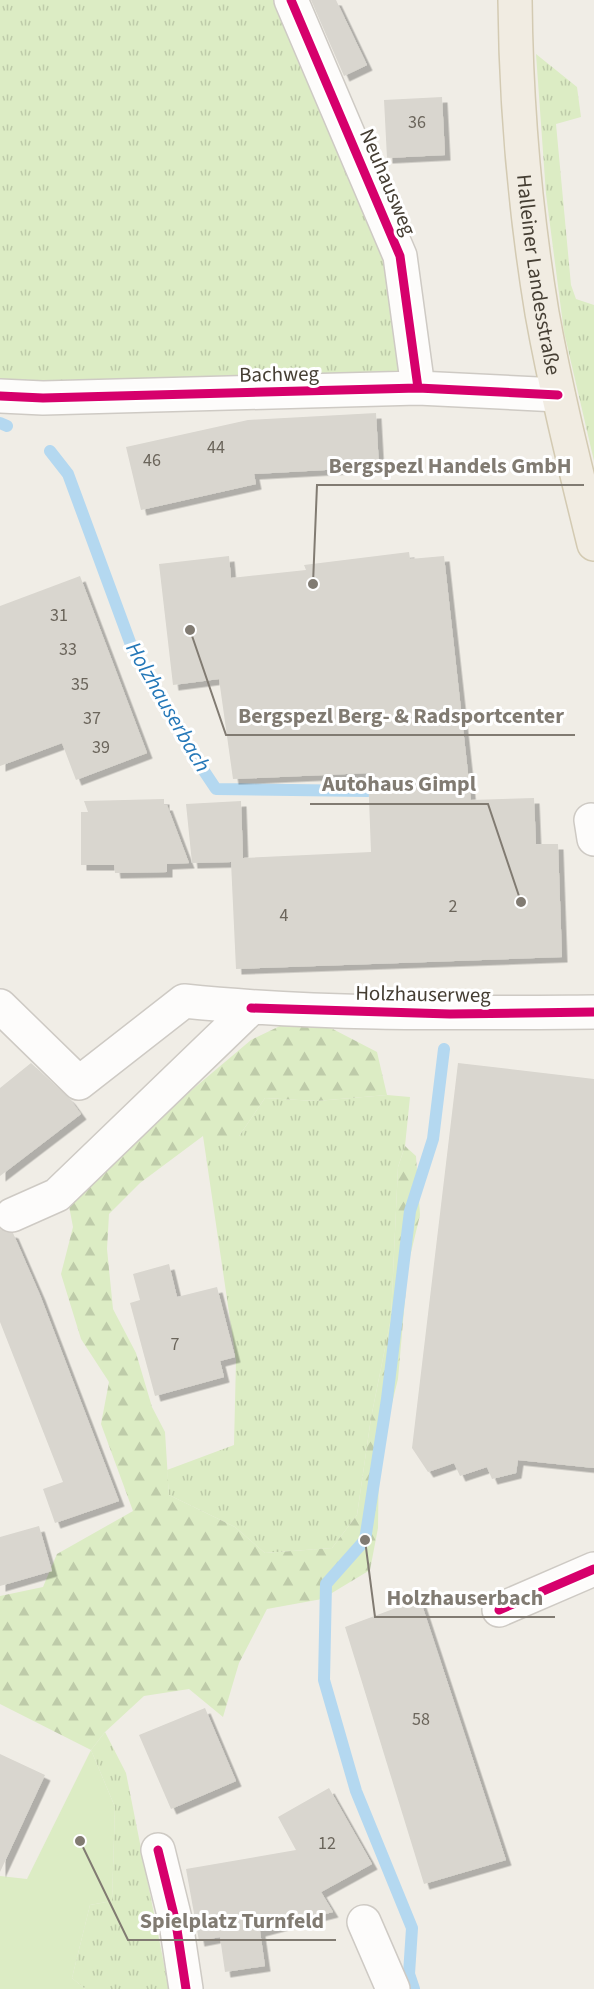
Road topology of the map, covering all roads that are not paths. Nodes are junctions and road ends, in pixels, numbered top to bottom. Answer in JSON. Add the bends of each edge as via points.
{"nodes":[{"id":1,"x":291,"y":0,"type":"edge"},
{"id":2,"x":515,"y":0,"type":"edge"},
{"id":3,"x":418,"y":388,"type":"junction"},
{"id":4,"x":558,"y":395,"type":"junction"},
{"id":5,"x":0,"y":396,"type":"edge"},
{"id":6,"x":594,"y":544,"type":"edge"},
{"id":7,"x":0,"y":1006,"type":"edge"},
{"id":8,"x":251,"y":1008,"type":"junction"},
{"id":9,"x":594,"y":1012,"type":"edge"},
{"id":10,"x":12,"y":1215,"type":"dead end"},
{"id":11,"x":594,"y":1569,"type":"edge"},
{"id":12,"x":499,"y":1610,"type":"dead end"},
{"id":13,"x":158,"y":1850,"type":"dead end"},
{"id":14,"x":364,"y":1922,"type":"dead end"},
{"id":15,"x":186,"y":1989,"type":"edge"},
{"id":16,"x":393,"y":1989,"type":"edge"}],
"edges":[{"from":1,"to":3,"type":"street","name":"Neuhausweg","via":[[400,256]]},
{"from":2,"to":4,"type":"main road","name":"Halleiner Landesstraße","via":[[528,209]]},
{"from":3,"to":4,"type":"street","name":"Bachweg"},
{"from":3,"to":5,"type":"street","name":"Bachweg"},
{"from":4,"to":6,"type":"main road","name":"Halleiner Landesstraße"},
{"from":7,"to":8,"type":"street","name":"Holzhauserweg","via":[[79,1083],[184,1001]]},
{"from":8,"to":9,"type":"street","name":"Holzhauserweg","via":[[450,1014]]},
{"from":8,"to":10,"type":"street","via":[[57,1195]]},
{"from":11,"to":12,"type":"street"},
{"from":13,"to":15,"type":"street","via":[[176,1923]]},
{"from":14,"to":16,"type":"street"}]}
